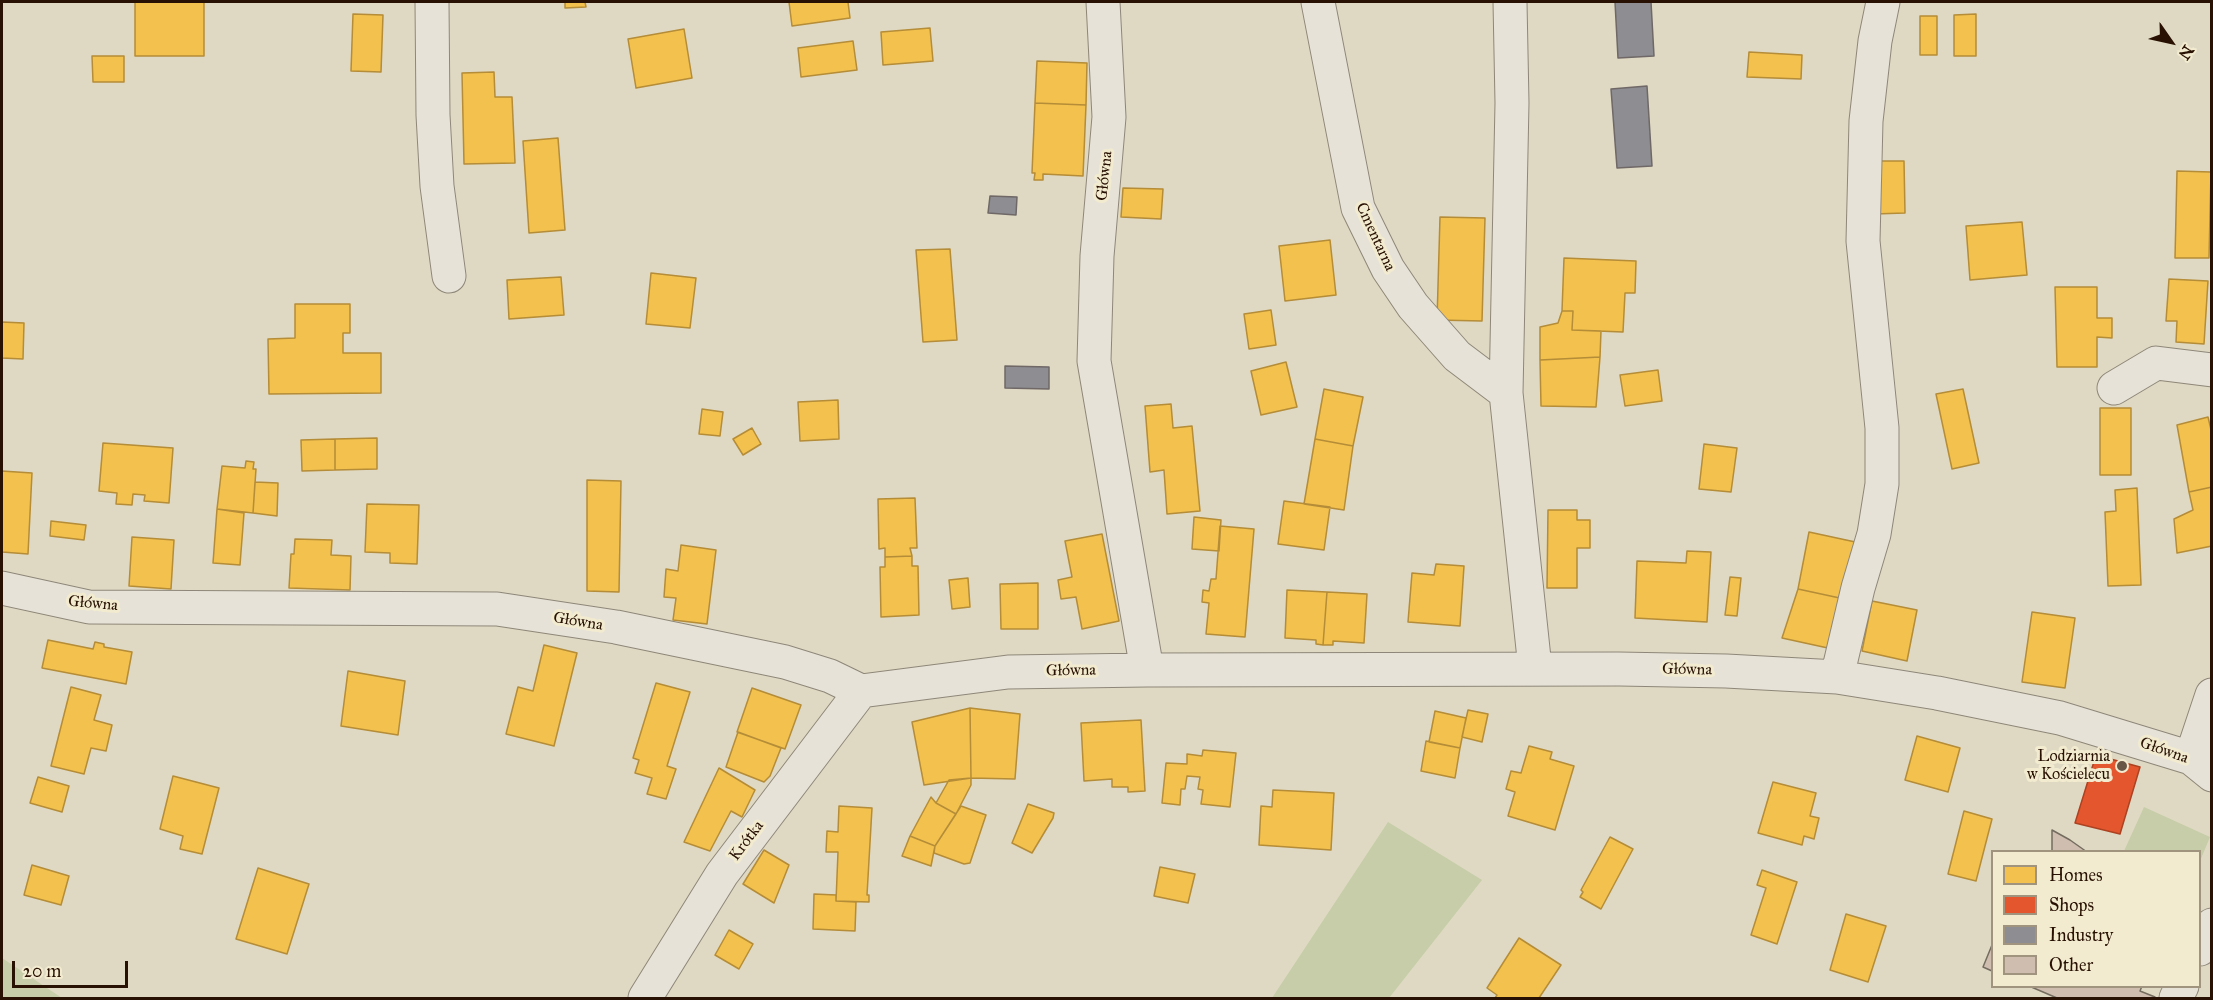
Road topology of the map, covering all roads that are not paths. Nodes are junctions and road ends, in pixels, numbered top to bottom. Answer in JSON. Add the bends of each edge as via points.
{"nodes":[{"id":1,"x":432,"y":2,"type":"edge"},
{"id":2,"x":1103,"y":2,"type":"edge"},
{"id":3,"x":1318,"y":2,"type":"edge"},
{"id":4,"x":1510,"y":2,"type":"edge"},
{"id":5,"x":1883,"y":2,"type":"edge"},
{"id":6,"x":449,"y":276,"type":"dead end"},
{"id":7,"x":2211,"y":370,"type":"edge"},
{"id":8,"x":2114,"y":388,"type":"dead end"},
{"id":9,"x":1506,"y":393,"type":"junction"},
{"id":10,"x":2,"y":588,"type":"edge"},
{"id":11,"x":1535,"y":668,"type":"junction"},
{"id":12,"x":1147,"y":670,"type":"junction"},
{"id":13,"x":1837,"y":677,"type":"junction"},
{"id":14,"x":861,"y":691,"type":"junction"},
{"id":15,"x":2211,"y":695,"type":"edge"},
{"id":16,"x":2201,"y":766,"type":"edge"},
{"id":17,"x":2211,"y":925,"type":"edge"},
{"id":18,"x":2201,"y":945,"type":"edge"},
{"id":19,"x":645,"y":999,"type":"edge"}],
"edges":[{"from":1,"to":6,"type":"street","via":[[437,186]]},
{"from":2,"to":12,"type":"street","name":"Główna","via":[[1109,117],[1097,256],[1094,361]]},
{"from":3,"to":9,"type":"street","name":"Cmentarna","via":[[1358,208],[1388,269],[1413,306],[1457,356]]},
{"from":4,"to":9,"type":"street","via":[[1512,103]]},
{"from":5,"to":13,"type":"street","via":[[1866,121],[1863,241],[1882,428],[1882,484],[1874,534]]},
{"from":7,"to":8,"type":"street","via":[[2156,363]]},
{"from":9,"to":11,"type":"street"},
{"from":10,"to":14,"type":"street","name":"Główna","via":[[89,607],[497,609],[616,627],[785,662]]},
{"from":11,"to":12,"type":"street","name":"Główna"},
{"from":11,"to":13,"type":"street","name":"Główna"},
{"from":12,"to":14,"type":"street","name":"Główna","via":[[1008,672]]},
{"from":13,"to":16,"type":"street","name":"Główna","via":[[2060,718]]},
{"from":14,"to":19,"type":"street","name":"Krótka","via":[[722,874]]},
{"from":15,"to":16,"type":"street"},
{"from":17,"to":18,"type":"street"}]}
